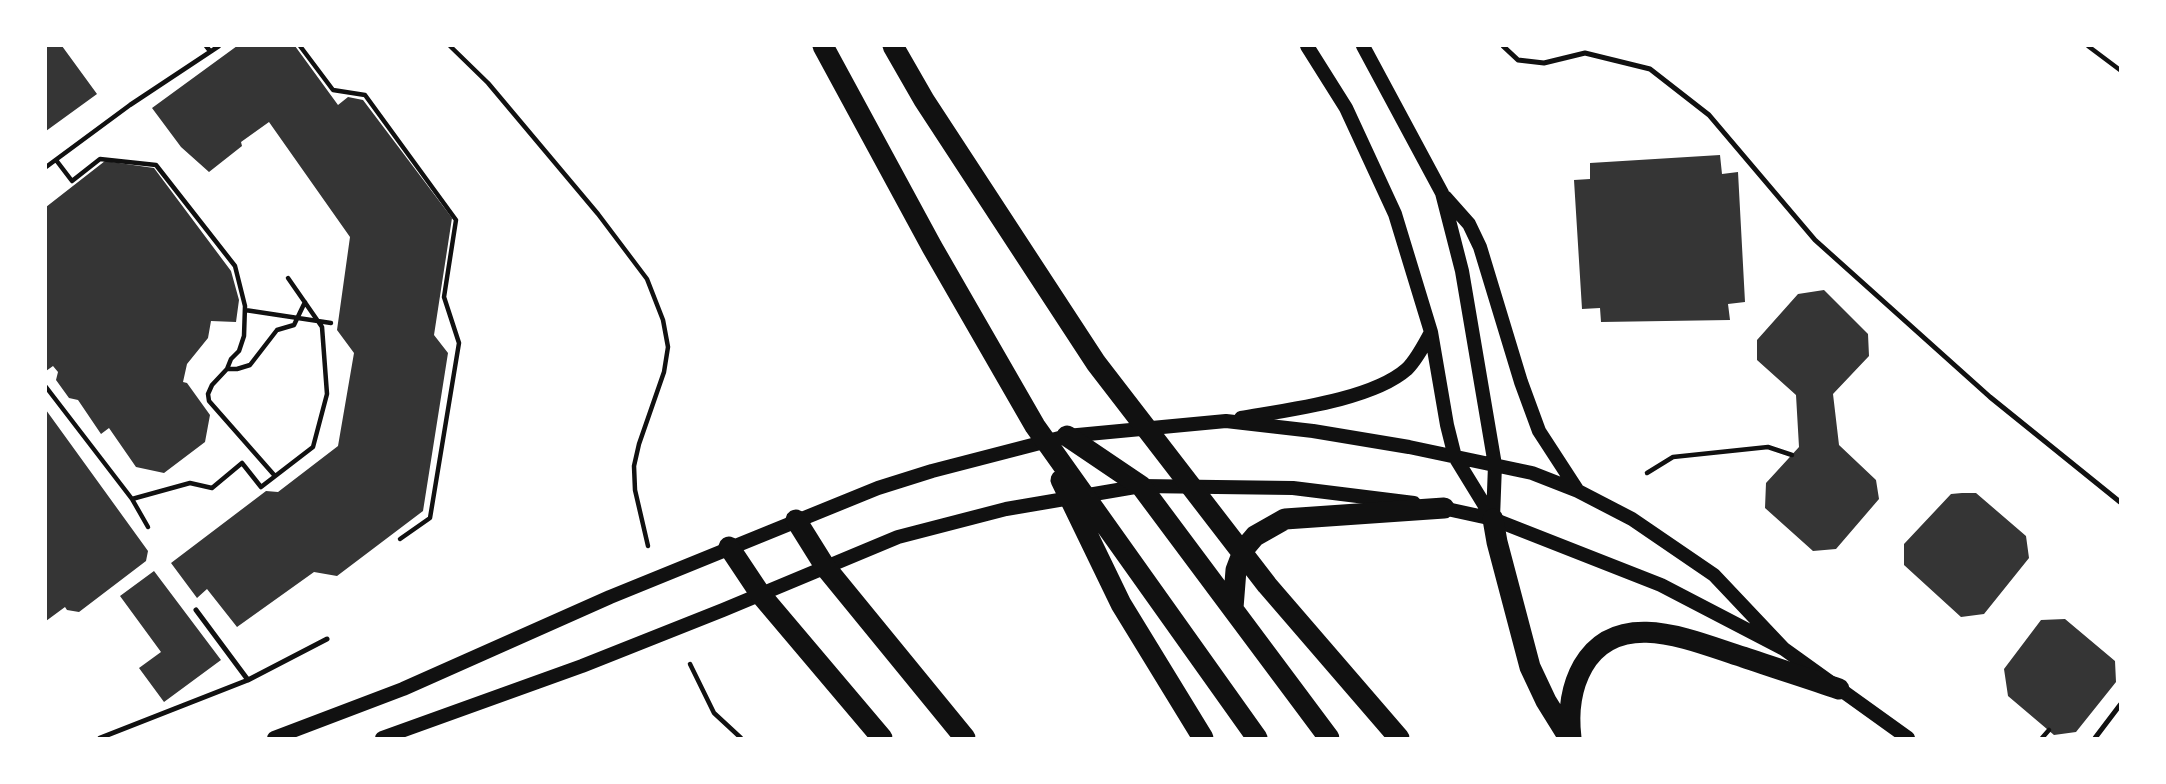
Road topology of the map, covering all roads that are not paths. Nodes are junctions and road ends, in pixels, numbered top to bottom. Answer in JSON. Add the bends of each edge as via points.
{"nodes":[{"id":1,"x":823,"y":46,"type":"edge"},
{"id":2,"x":893,"y":46,"type":"edge"},
{"id":3,"x":1307,"y":46,"type":"edge"},
{"id":4,"x":1363,"y":46,"type":"edge"},
{"id":5,"x":1503,"y":46,"type":"edge"},
{"id":6,"x":1580,"y":46,"type":"edge"},
{"id":7,"x":1585,"y":53,"type":"junction"},
{"id":8,"x":1442,"y":193,"type":"junction"},
{"id":9,"x":1431,"y":332,"type":"junction"},
{"id":10,"x":1226,"y":421,"type":"junction"},
{"id":11,"x":1035,"y":426,"type":"junction"},
{"id":12,"x":1067,"y":436,"type":"junction"},
{"id":13,"x":1455,"y":457,"type":"junction"},
{"id":14,"x":1495,"y":465,"type":"junction"},
{"id":15,"x":1141,"y":486,"type":"junction"},
{"id":16,"x":1578,"y":491,"type":"junction"},
{"id":17,"x":2120,"y":502,"type":"edge"},
{"id":18,"x":1444,"y":508,"type":"junction"},
{"id":19,"x":1493,"y":519,"type":"junction"},
{"id":20,"x":796,"y":520,"type":"junction"},
{"id":21,"x":729,"y":547,"type":"junction"},
{"id":22,"x":826,"y":568,"type":"junction"},
{"id":23,"x":761,"y":595,"type":"junction"},
{"id":24,"x":1233,"y":608,"type":"junction"},
{"id":25,"x":196,"y":610,"type":"dead end"},
{"id":26,"x":327,"y":639,"type":"dead end"},
{"id":27,"x":1784,"y":649,"type":"junction"},
{"id":28,"x":248,"y":680,"type":"junction"},
{"id":29,"x":1839,"y":689,"type":"junction"},
{"id":30,"x":2120,"y":705,"type":"edge"},
{"id":31,"x":100,"y":738,"type":"edge"},
{"id":32,"x":274,"y":738,"type":"edge"},
{"id":33,"x":382,"y":738,"type":"edge"},
{"id":34,"x":882,"y":738,"type":"edge"},
{"id":35,"x":965,"y":738,"type":"edge"},
{"id":36,"x":1203,"y":738,"type":"edge"},
{"id":37,"x":1257,"y":738,"type":"edge"},
{"id":38,"x":1329,"y":738,"type":"edge"},
{"id":39,"x":1399,"y":738,"type":"edge"},
{"id":40,"x":1570,"y":738,"type":"edge"},
{"id":41,"x":1908,"y":738,"type":"edge"},
{"id":42,"x":2095,"y":738,"type":"edge"}],
"edges":[{"from":1,"to":11,"type":"highway"},
{"from":2,"to":39,"type":"highway","via":[[1096,363],[1267,585]]},
{"from":3,"to":9,"type":"main road","via":[[1346,108],[1395,214]]},
{"from":4,"to":8,"type":"main road"},
{"from":5,"to":7,"type":"lane","via":[[1518,60],[1544,63]]},
{"from":6,"to":7,"type":"lane"},
{"from":7,"to":17,"type":"lane","via":[[1650,69],[1709,115],[1815,240],[1990,397]]},
{"from":8,"to":14,"type":"main road","via":[[1462,271]]},
{"from":8,"to":16,"type":"main road","via":[[1469,225],[1480,247],[1539,431]]},
{"from":9,"to":10,"type":"main road","via":[[1407,369],[1388,382],[1331,400]]},
{"from":9,"to":13,"type":"main road"},
{"from":10,"to":12,"type":"main road"},
{"from":10,"to":13,"type":"main road","via":[[1313,431]]},
{"from":11,"to":36,"type":"highway","via":[[1121,604]]},
{"from":11,"to":37,"type":"highway"},
{"from":12,"to":15,"type":"highway"},
{"from":12,"to":20,"type":"main road","via":[[932,471]]},
{"from":13,"to":14,"type":"main road"},
{"from":13,"to":19,"type":"main road"},
{"from":14,"to":16,"type":"main road"},
{"from":14,"to":19,"type":"main road"},
{"from":15,"to":18,"type":"main road","via":[[1306,489]]},
{"from":15,"to":22,"type":"main road","via":[[1006,509],[898,537]]},
{"from":15,"to":24,"type":"highway"},
{"from":16,"to":27,"type":"main road","via":[[1632,519],[1714,575]]},
{"from":18,"to":19,"type":"main road"},
{"from":18,"to":24,"type":"highway","via":[[1285,519],[1255,536],[1244,549],[1236,570]]},
{"from":19,"to":27,"type":"main road","via":[[1661,584]]},
{"from":19,"to":40,"type":"highway","via":[[1530,667]]},
{"from":20,"to":21,"type":"main road"},
{"from":20,"to":22,"type":"highway"},
{"from":21,"to":23,"type":"highway"},
{"from":21,"to":32,"type":"main road","via":[[403,689]]},
{"from":22,"to":23,"type":"main road"},
{"from":22,"to":35,"type":"highway"},
{"from":23,"to":33,"type":"main road"},
{"from":23,"to":34,"type":"highway"},
{"from":24,"to":38,"type":"highway"},
{"from":25,"to":28,"type":"lane"},
{"from":26,"to":28,"type":"lane"},
{"from":27,"to":29,"type":"main road"},
{"from":28,"to":31,"type":"lane"},
{"from":29,"to":40,"type":"highway","via":[[1669,634],[1624,634],[1601,644],[1576,679],[1570,700]]},
{"from":29,"to":41,"type":"main road"},
{"from":30,"to":42,"type":"lane"}]}
